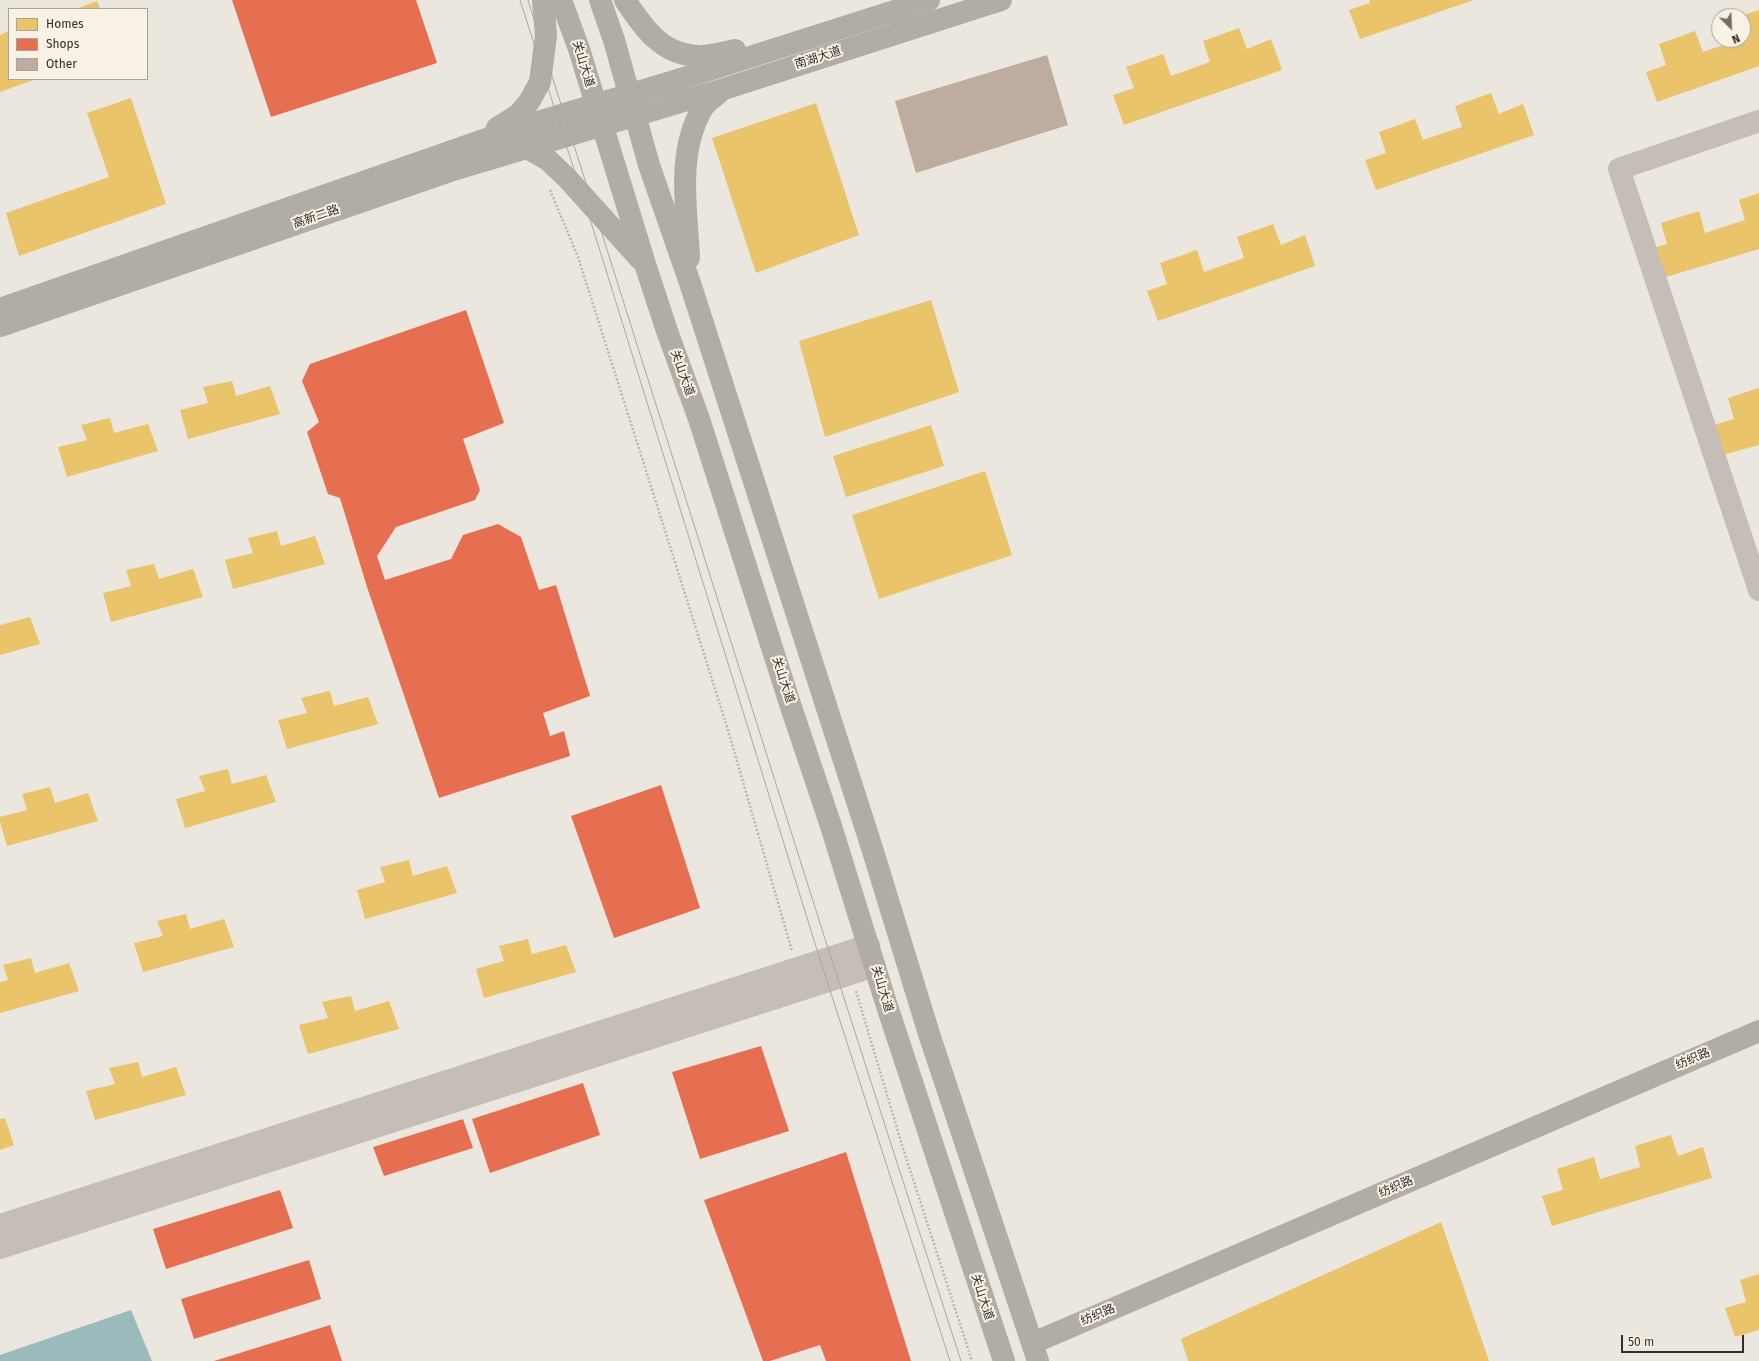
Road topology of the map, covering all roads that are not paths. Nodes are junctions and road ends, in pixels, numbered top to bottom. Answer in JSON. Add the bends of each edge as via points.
{"nodes":[{"id":1,"x":543,"y":0,"type":"edge"},
{"id":2,"x":561,"y":0,"type":"edge"},
{"id":3,"x":600,"y":0,"type":"edge"},
{"id":4,"x":625,"y":0,"type":"edge"},
{"id":5,"x":929,"y":0,"type":"edge"},
{"id":6,"x":1001,"y":0,"type":"edge"},
{"id":7,"x":840,"y":29,"type":"junction"},
{"id":8,"x":724,"y":89,"type":"junction"},
{"id":9,"x":632,"y":105,"type":"junction"},
{"id":10,"x":599,"y":115,"type":"junction"},
{"id":11,"x":1759,"y":121,"type":"edge"},
{"id":12,"x":471,"y":146,"type":"junction"},
{"id":13,"x":527,"y":148,"type":"junction"},
{"id":14,"x":645,"y":264,"type":"junction"},
{"id":15,"x":690,"y":283,"type":"junction"},
{"id":16,"x":0,"y":309,"type":"edge"},
{"id":17,"x":0,"y":326,"type":"edge"},
{"id":18,"x":1759,"y":590,"type":"edge"},
{"id":19,"x":869,"y":945,"type":"junction"},
{"id":20,"x":875,"y":966,"type":"junction"},
{"id":21,"x":1759,"y":1030,"type":"edge"},
{"id":22,"x":0,"y":1225,"type":"edge"},
{"id":23,"x":0,"y":1248,"type":"edge"},
{"id":24,"x":1036,"y":1352,"type":"edge"},
{"id":25,"x":1004,"y":1361,"type":"edge"}],
"edges":[{"from":1,"to":12,"type":"main road","via":[[546,36],[540,82],[529,102],[518,114]]},
{"from":2,"to":10,"type":"main road","name":"关山大道"},
{"from":3,"to":9,"type":"main road"},
{"from":4,"to":7,"type":"main road","via":[[641,24],[663,45],[696,56]]},
{"from":5,"to":7,"type":"main road","name":"南湖大道"},
{"from":6,"to":8,"type":"main road","name":"南湖大道"},
{"from":7,"to":9,"type":"main road","name":"南湖大道"},
{"from":8,"to":9,"type":"main road","name":"南湖大道"},
{"from":8,"to":15,"type":"main road","via":[[702,108],[690,139],[685,170]]},
{"from":9,"to":10,"type":"main road","name":"南湖大道"},
{"from":9,"to":15,"type":"main road","via":[[649,165]]},
{"from":10,"to":12,"type":"main road","name":"高新二路","via":[[521,127]]},
{"from":10,"to":13,"type":"main road","name":"高新二路"},
{"from":10,"to":14,"type":"main road","name":"关山大道"},
{"from":11,"to":18,"type":"street","via":[[1619,169]]},
{"from":12,"to":16,"type":"main road","name":"高新二路"},
{"from":13,"to":14,"type":"main road","via":[[548,160],[567,178]]},
{"from":13,"to":17,"type":"main road","name":"高新二路","via":[[450,171]]},
{"from":14,"to":19,"type":"main road","name":"关山大道","via":[[699,419]]},
{"from":15,"to":24,"type":"main road","via":[[870,840],[929,1034]]},
{"from":19,"to":20,"type":"main road","name":"关山大道"},
{"from":19,"to":22,"type":"street"},
{"from":20,"to":23,"type":"street"},
{"from":20,"to":25,"type":"main road","name":"关山大道"},
{"from":21,"to":24,"type":"main road","name":"纺织路"}]}
